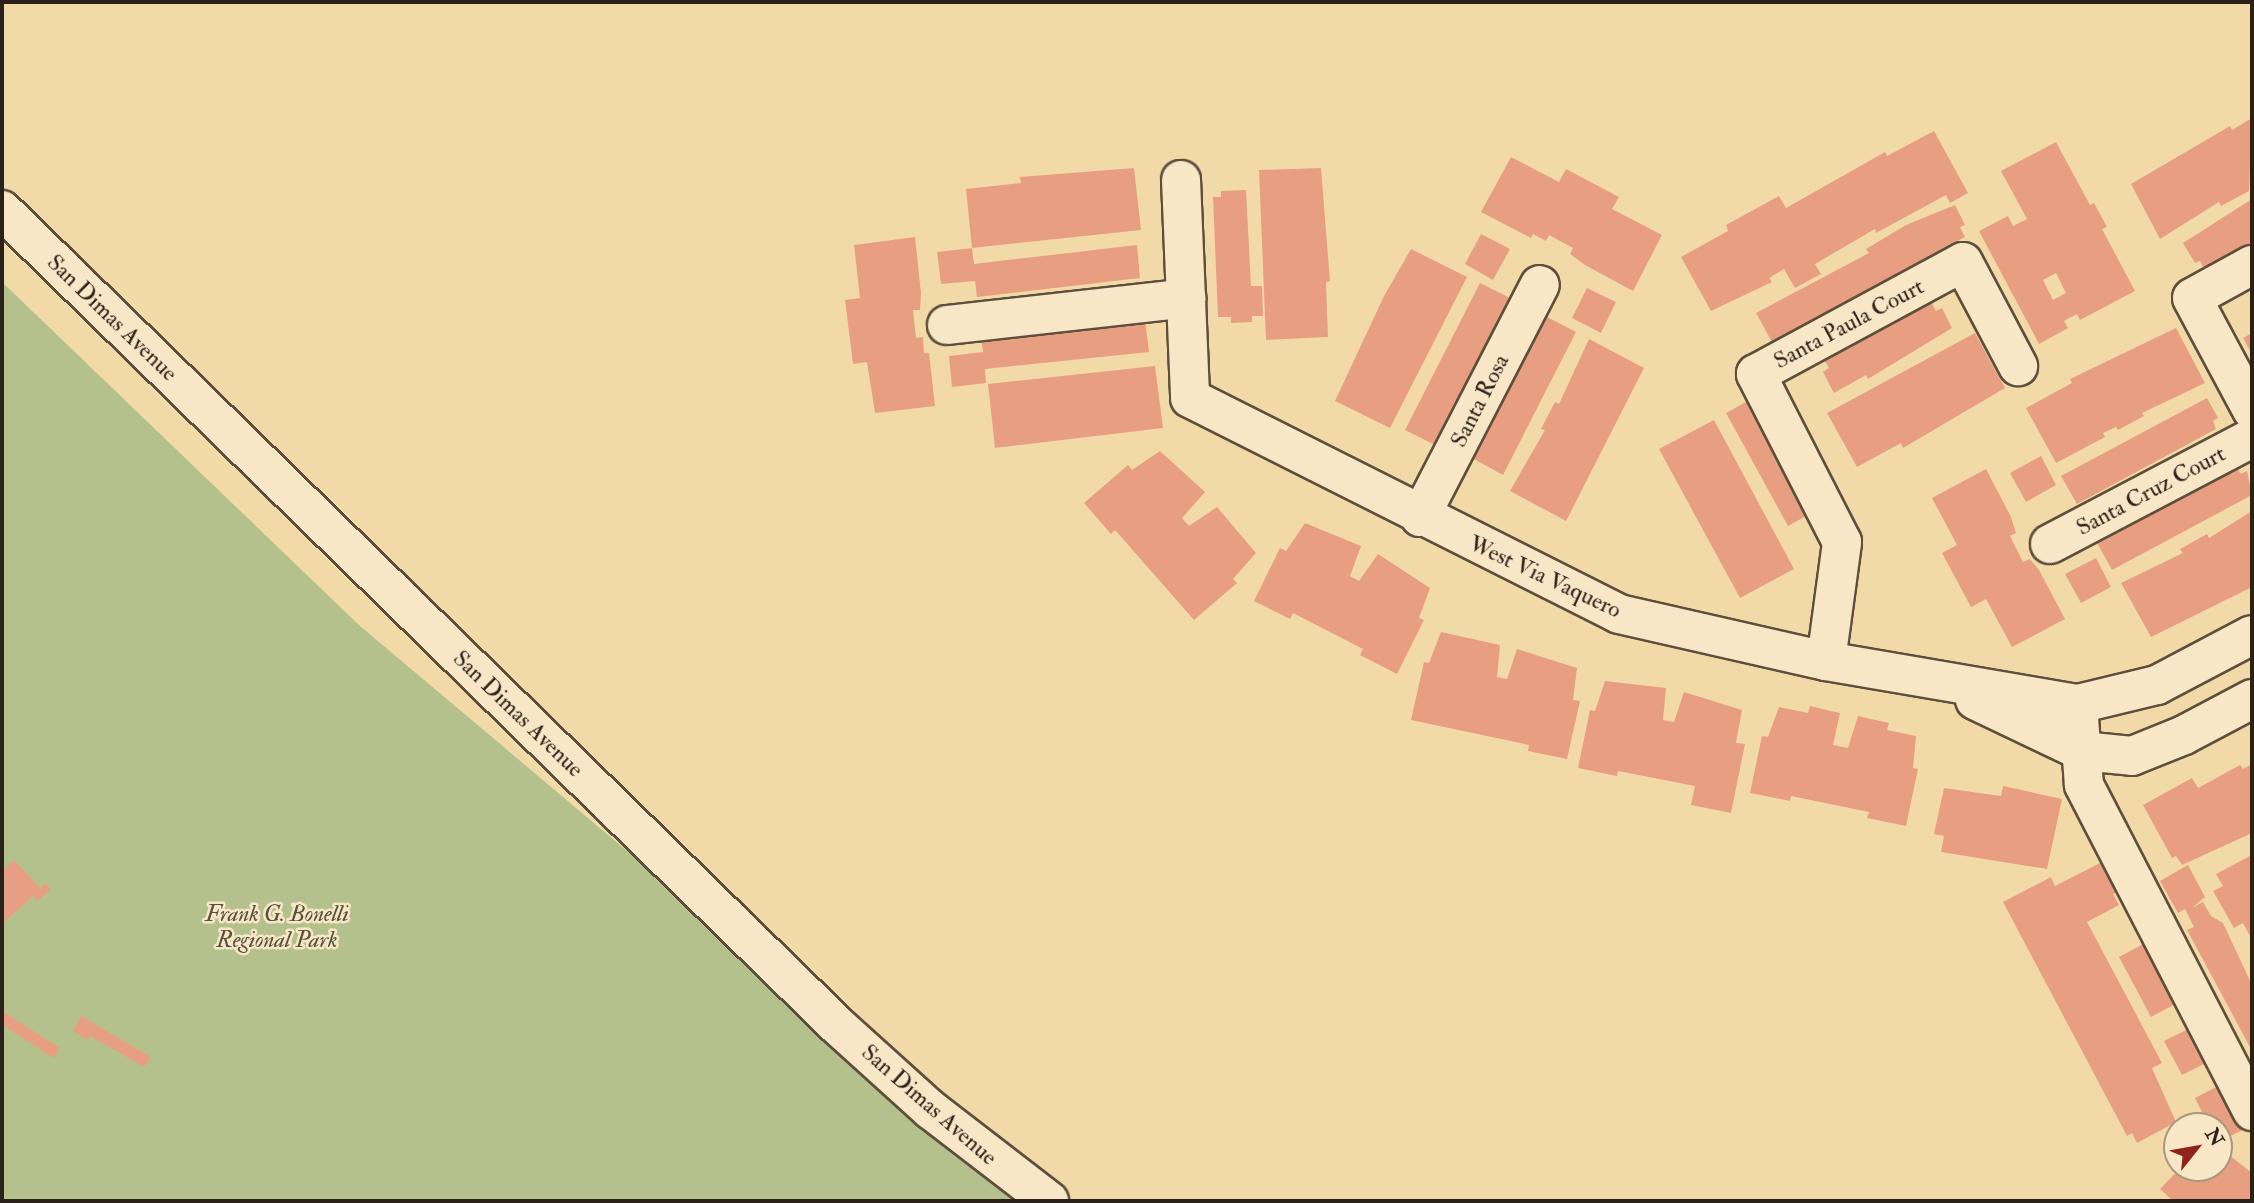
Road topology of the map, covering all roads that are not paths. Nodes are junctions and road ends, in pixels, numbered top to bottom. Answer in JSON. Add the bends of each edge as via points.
{"nodes":[{"id":1,"x":1181,"y":180,"type":"dead end"},
{"id":2,"x":2,"y":210,"type":"edge"},
{"id":3,"x":2252,"y":265,"type":"edge"},
{"id":4,"x":1540,"y":285,"type":"dead end"},
{"id":5,"x":1186,"y":298,"type":"junction"},
{"id":6,"x":947,"y":325,"type":"dead end"},
{"id":7,"x":2018,"y":366,"type":"dead end"},
{"id":8,"x":2252,"y":410,"type":"edge"},
{"id":9,"x":2252,"y":438,"type":"edge"},
{"id":10,"x":1420,"y":517,"type":"junction"},
{"id":11,"x":2050,"y":544,"type":"dead end"},
{"id":12,"x":2252,"y":635,"type":"edge"},
{"id":13,"x":1826,"y":661,"type":"junction"},
{"id":14,"x":1932,"y":679,"type":"junction"},
{"id":15,"x":2252,"y":699,"type":"edge"},
{"id":16,"x":2078,"y":704,"type":"junction"},
{"id":17,"x":2082,"y":751,"type":"junction"},
{"id":18,"x":2252,"y":1111,"type":"edge"},
{"id":19,"x":1049,"y":1201,"type":"edge"}],
"edges":[{"from":1,"to":5,"type":"street"},
{"from":2,"to":19,"type":"street","name":"San Dimas Avenue","via":[[839,1027],[931,1110]]},
{"from":3,"to":8,"type":"street","via":[[2192,298]]},
{"from":4,"to":10,"type":"street","name":"Santa Rosa"},
{"from":5,"to":6,"type":"street"},
{"from":5,"to":10,"type":"street","name":"West Via Vaquero","via":[[1190,398]]},
{"from":7,"to":13,"type":"street","name":"Santa Paula Court","via":[[1963,262],[1756,374],[1842,542]]},
{"from":9,"to":11,"type":"street","name":"Santa Cruz Court"},
{"from":10,"to":13,"type":"street","name":"West Via Vaquero","via":[[1619,614]]},
{"from":12,"to":16,"type":"street","name":"West Via Vaquero","via":[[2157,685]]},
{"from":13,"to":14,"type":"street","name":"West Via Vaquero"},
{"from":14,"to":16,"type":"street","name":"West Via Vaquero"},
{"from":14,"to":17,"type":"street","name":"West Via Vaquero"},
{"from":15,"to":17,"type":"street","name":"West Via Vaquero","via":[[2132,756]]},
{"from":16,"to":17,"type":"street"},
{"from":17,"to":18,"type":"street","via":[[2084,785]]}]}
